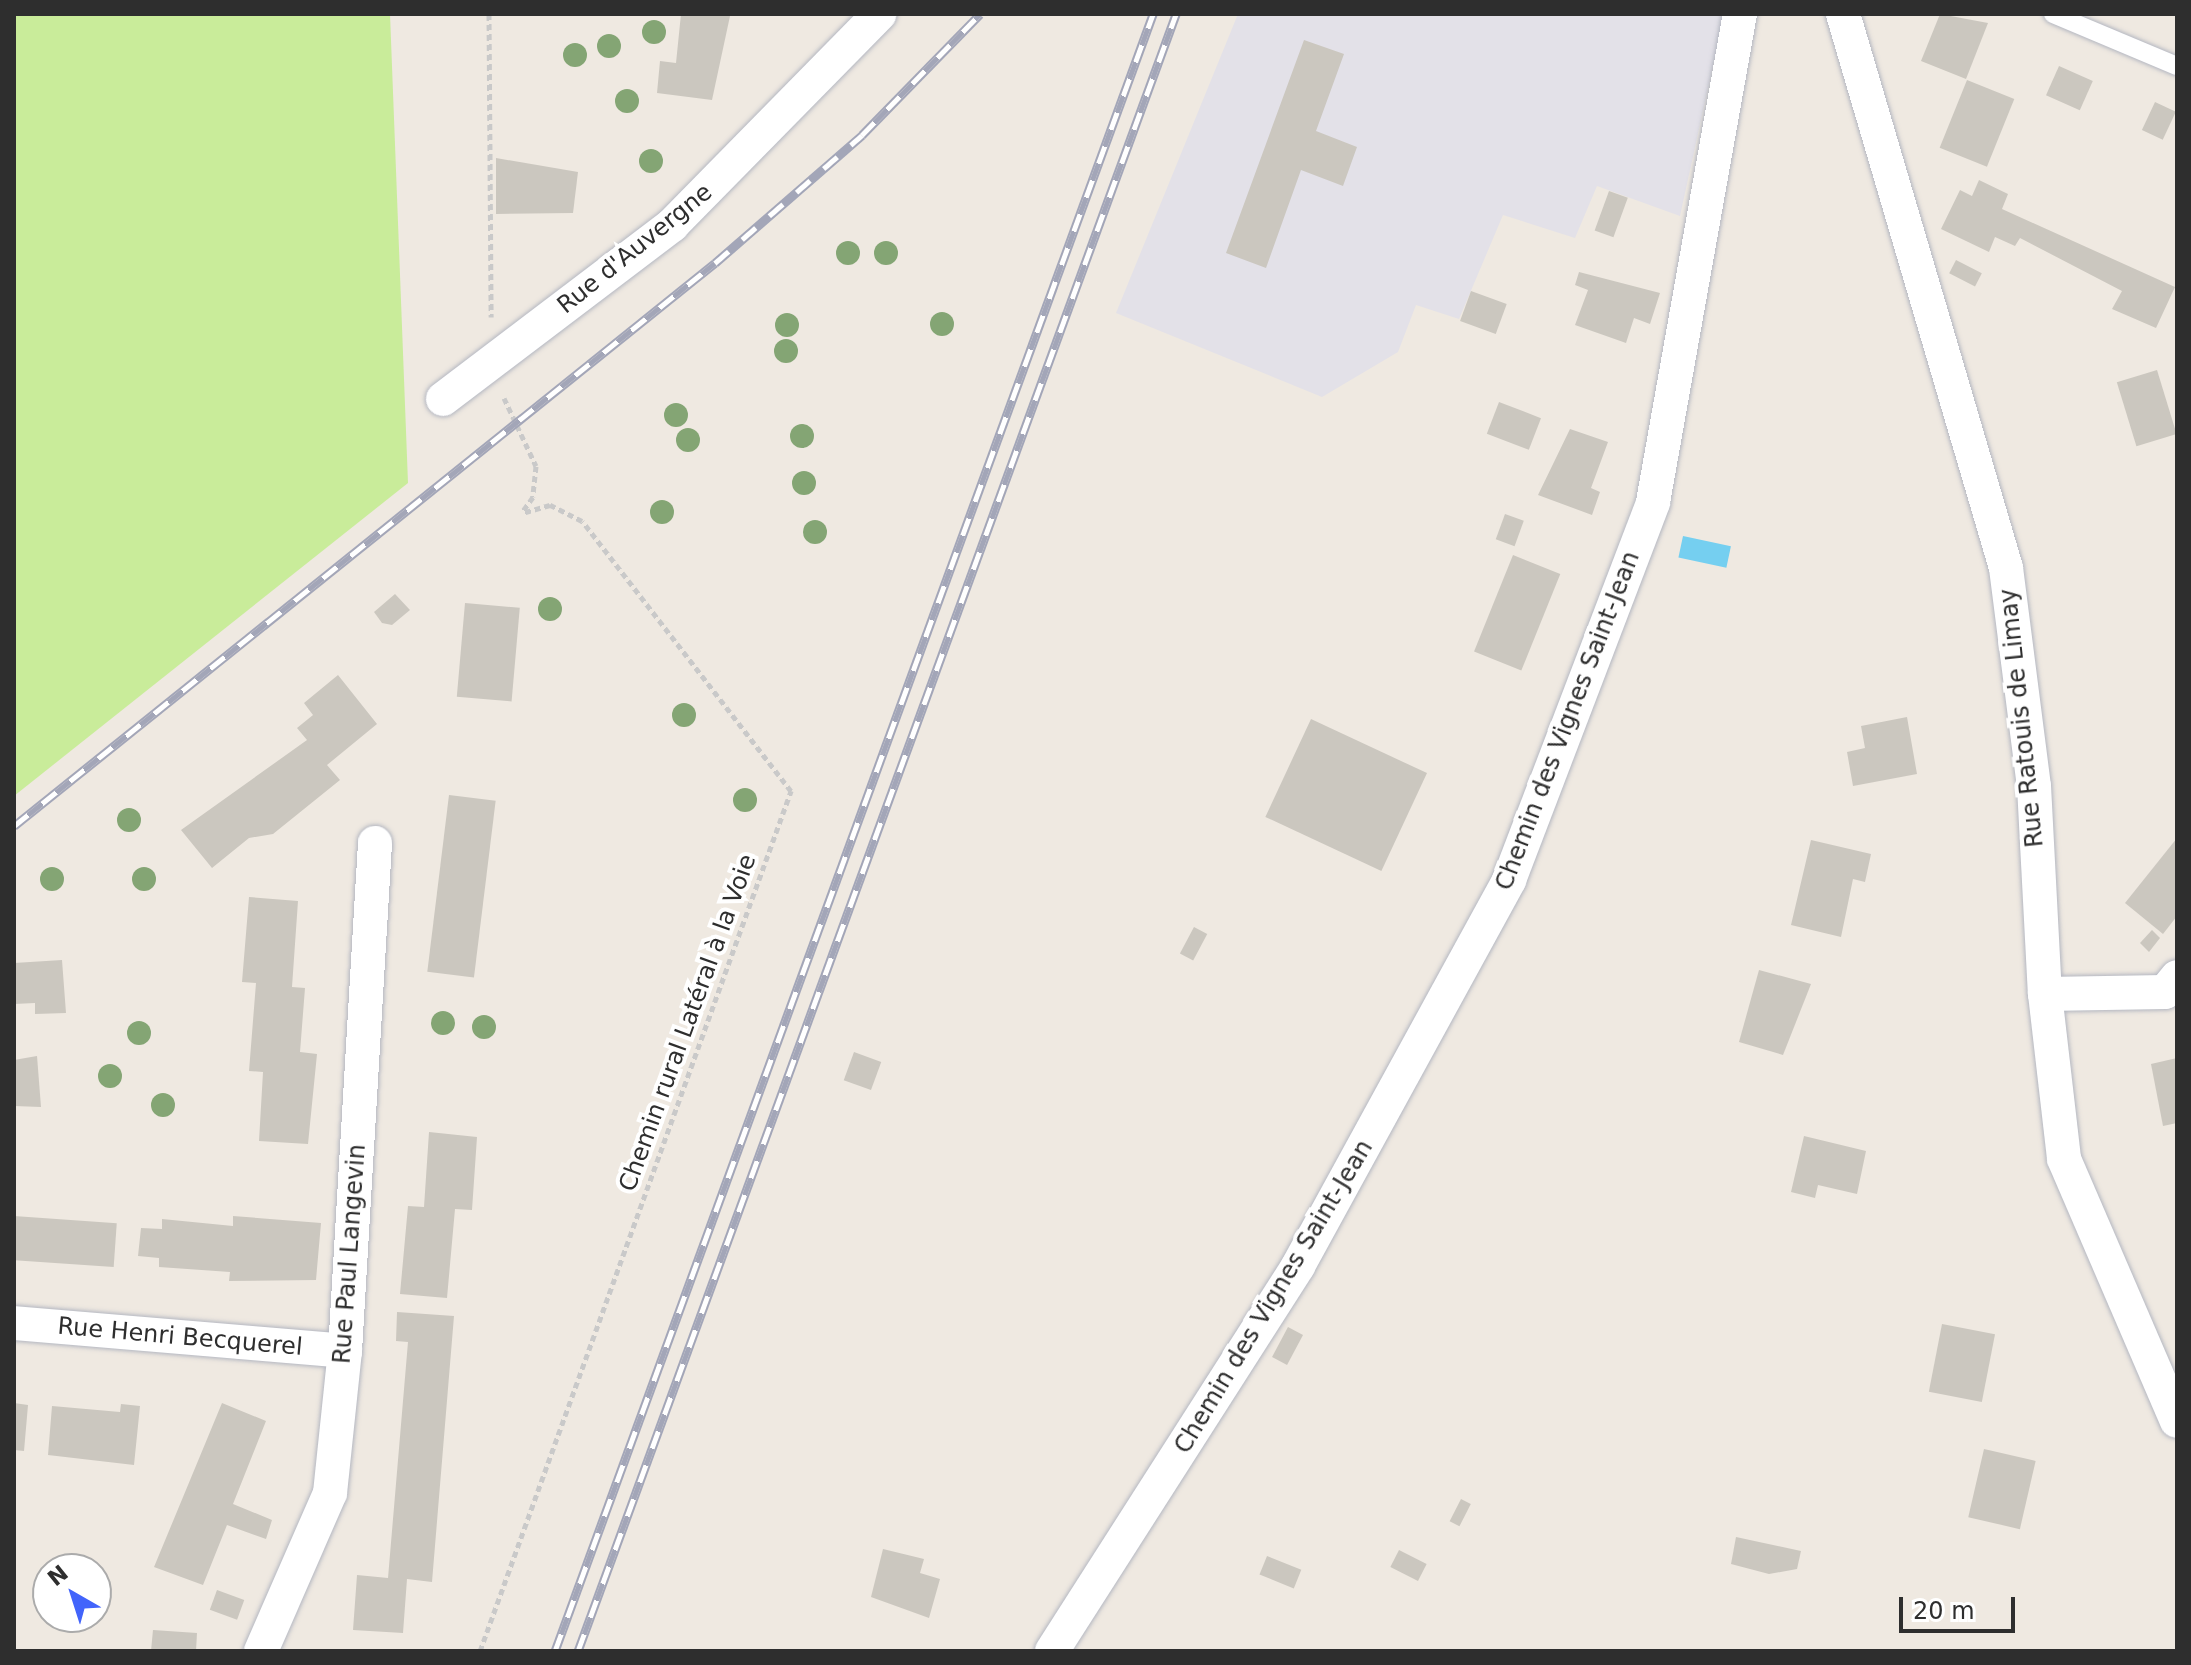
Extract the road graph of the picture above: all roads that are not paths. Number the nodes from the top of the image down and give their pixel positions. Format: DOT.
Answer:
graph roads {
  1 [pos="879,14"];
  2 [pos="1740,14"];
  3 [pos="1843,14"];
  4 [pos="2053,14"];
  5 [pos="2177,66"];
  6 [pos="443,399"];
  7 [pos="375,843"];
  8 [pos="2177,977"];
  9 [pos="2045,994"];
  10 [pos="14,1323"];
  11 [pos="345,1351"];
  12 [pos="2175,1407"];
  13 [pos="261,1651"];
  14 [pos="1052,1651"];
  1 -- 6 [label="street, Rue d'Auvergne"];
  2 -- 14 [label="street, Chemin des Vignes Saint-Jean"];
  3 -- 9 [label="street, Rue Ratouis de Limay"];
  4 -- 5 [label="lane"];
  7 -- 11 [label="street, Rue Paul Langevin"];
  8 -- 9 [label="street"];
  9 -- 12 [label="street, Rue Ratouis de Limay"];
  10 -- 11 [label="street, Rue Henri Becquerel"];
  11 -- 13 [label="street, Rue Paul Langevin"];
}
